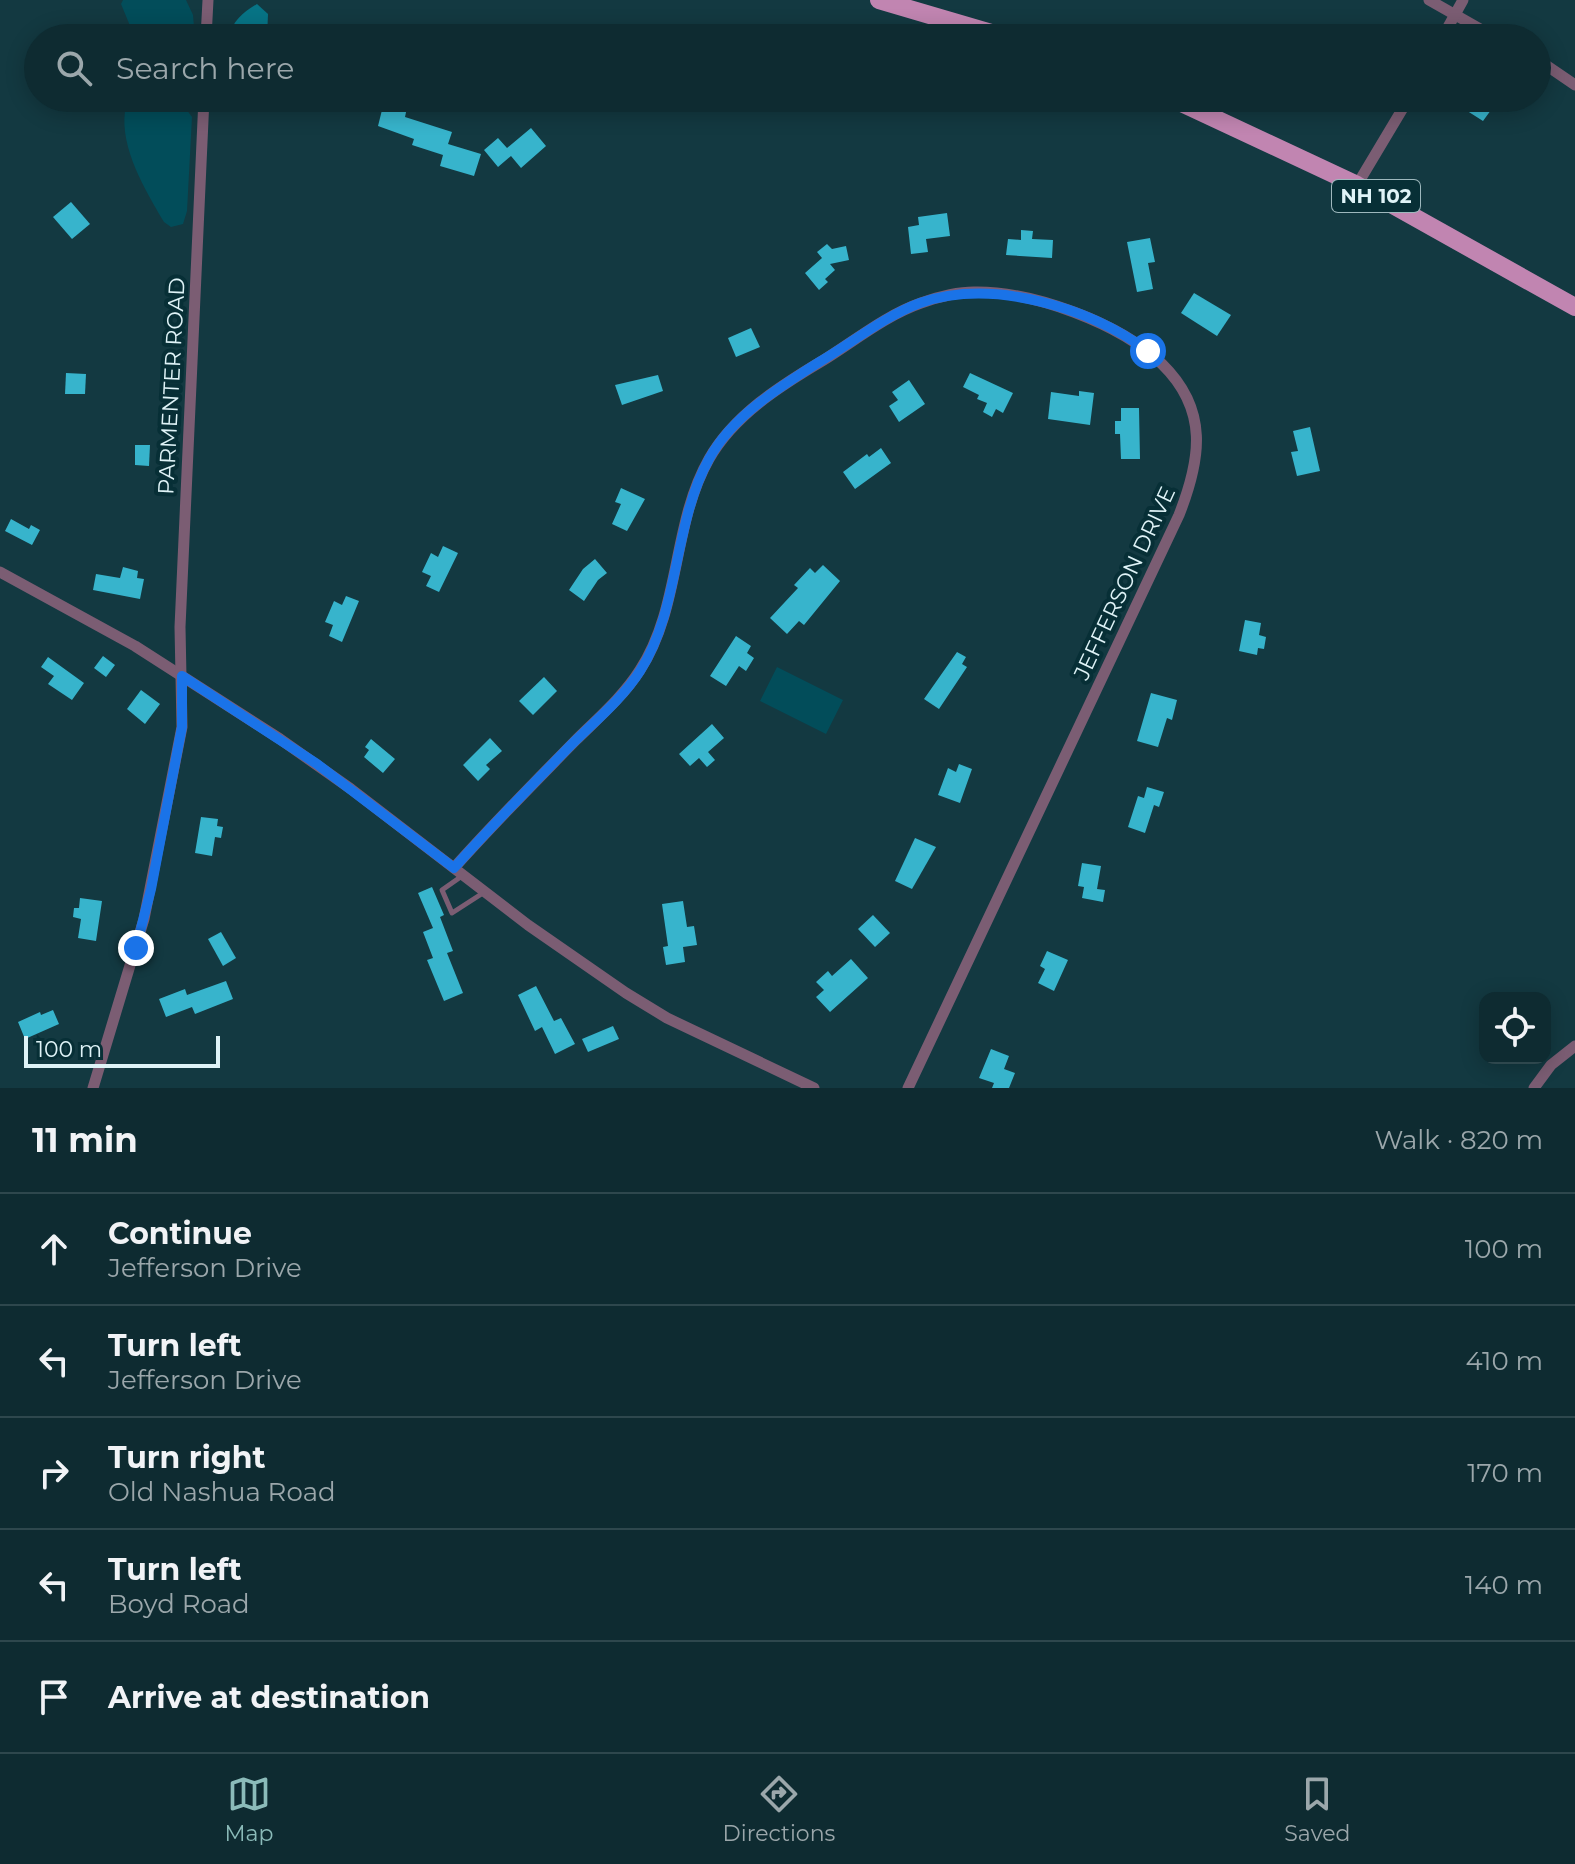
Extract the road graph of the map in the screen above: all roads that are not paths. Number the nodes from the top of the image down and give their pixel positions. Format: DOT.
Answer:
graph roads {
  1 [pos="208,0"];
  2 [pos="879,0"];
  3 [pos="1429,0"];
  4 [pos="1463,0"];
  5 [pos="917,5"];
  6 [pos="1455,14"];
  7 [pos="207,24"];
  8 [pos="969,24"];
  9 [pos="1450,24"];
  10 [pos="1472,24"];
  11 [pos="1551,69"];
  12 [pos="1575,85"];
  13 [pos="203,112"];
  14 [pos="1201,112"];
  15 [pos="1401,112"];
  16 [pos="1357,185"];
  17 [pos="1575,307"];
  18 [pos="0,572"];
  19 [pos="182,676"];
  20 [pos="458,872"];
  21 [pos="485,892"];
  22 [pos="1575,1046"];
  23 [pos="93,1088"];
  24 [pos="814,1088"];
  25 [pos="908,1088"];
  26 [pos="1534,1088"];
  1 -- 7 [label="street"];
  2 -- 5 [label="main road"];
  3 -- 6 [label="street"];
  4 -- 6 [label="street"];
  5 -- 8 [label="main road"];
  6 -- 9 [label="street"];
  6 -- 10 [label="street"];
  11 -- 12 [label="street"];
  13 -- 19 [label="street, PARMENTER ROAD"];
  14 -- 16 [label="main road, NH 102"];
  15 -- 16 [label="street"];
  16 -- 17 [label="main road, NH 102"];
  18 -- 19 [label="street"];
  19 -- 20 [label="street"];
  19 -- 23 [label="street, PARMENTER ROAD"];
  20 -- 21 [label="street"];
  20 -- 21 [label="lane"];
  20 -- 25 [label="street, JEFFERSON DRIVE"];
  21 -- 24 [label="street"];
  22 -- 26 [label="street"];
}
